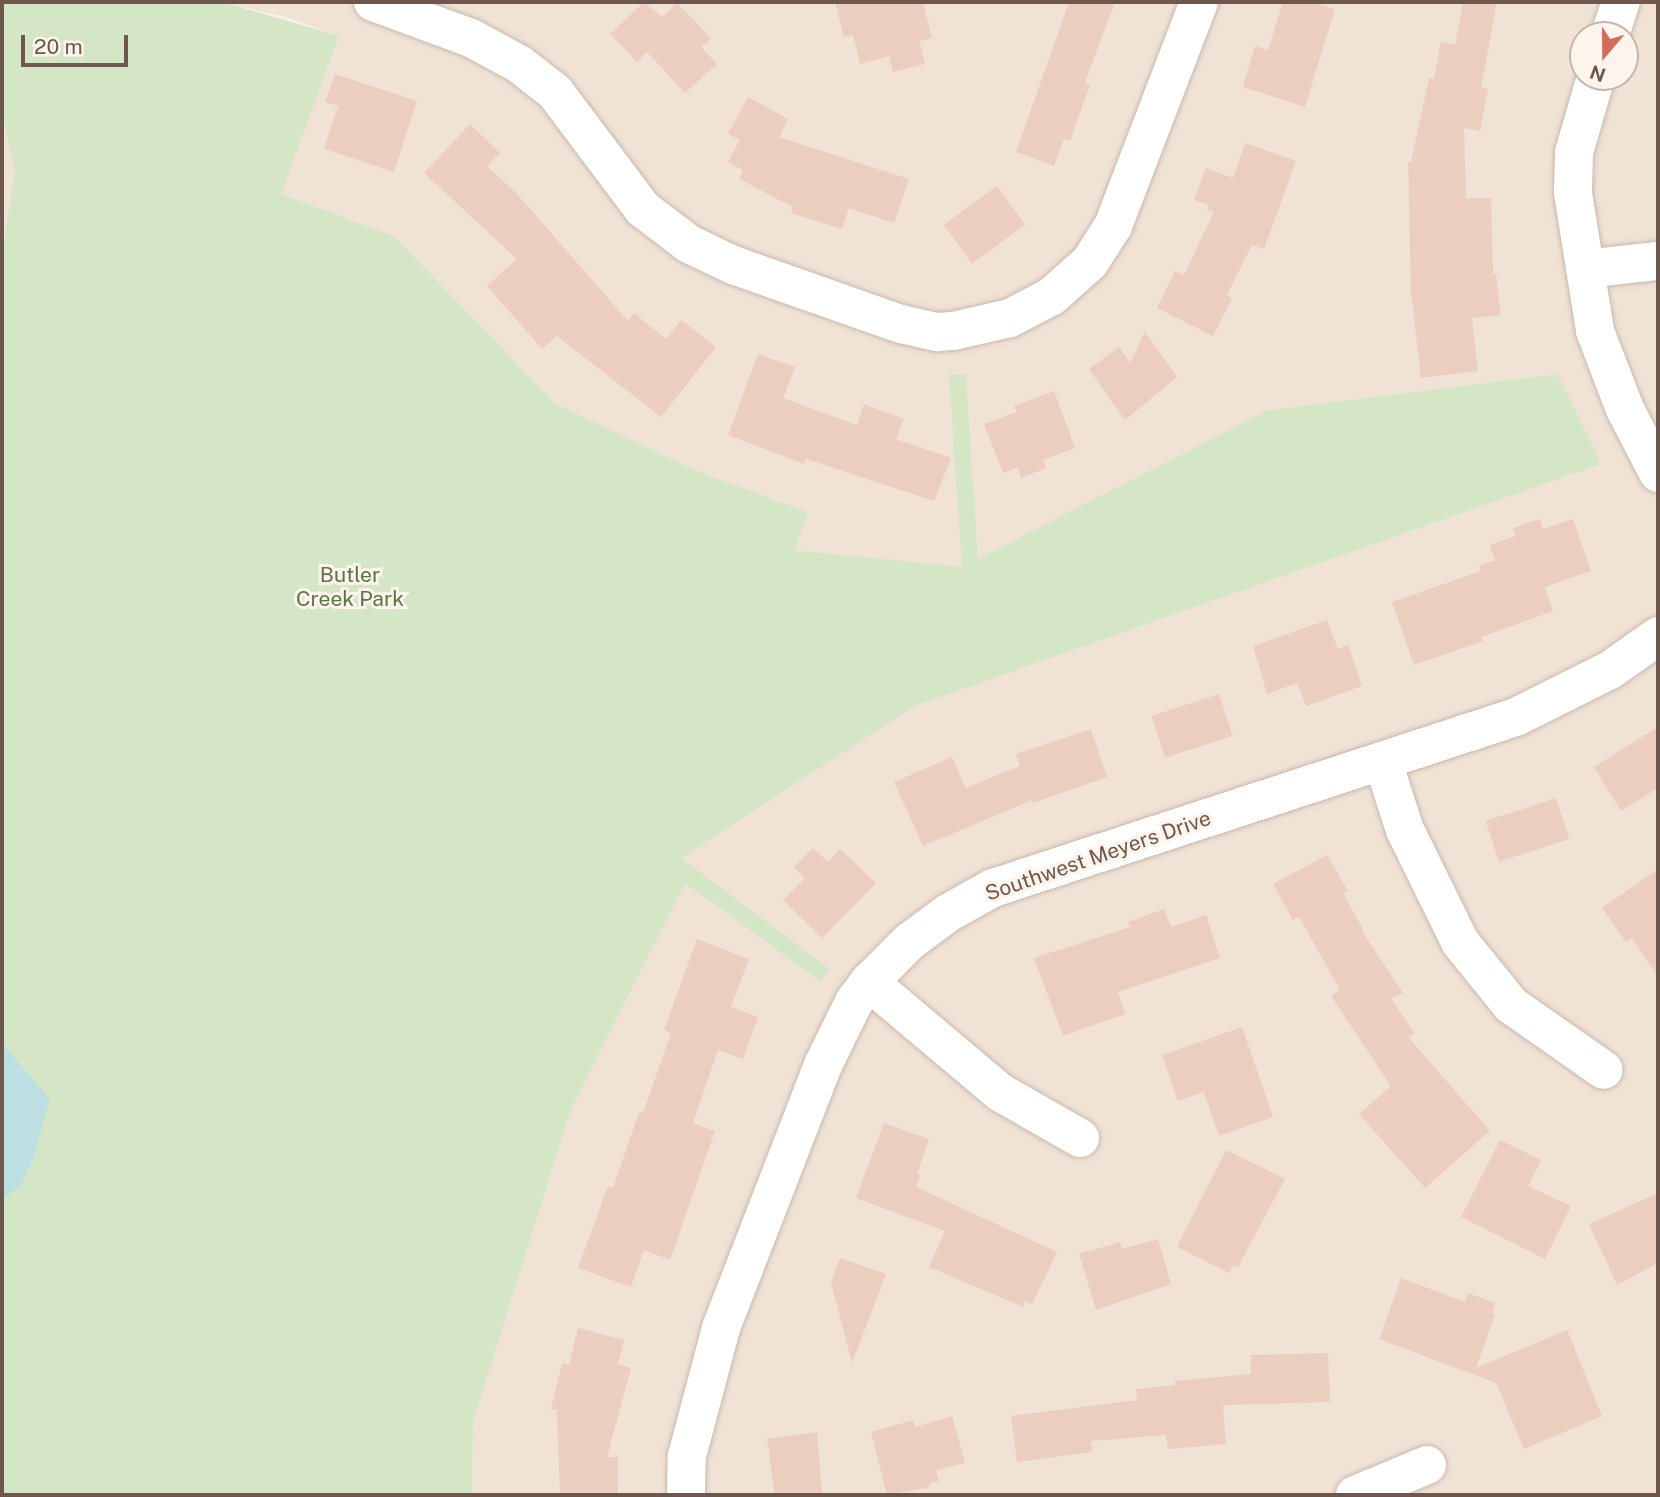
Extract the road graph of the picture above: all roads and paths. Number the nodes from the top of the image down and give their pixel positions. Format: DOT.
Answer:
graph roads {
  1 [pos="373,2"];
  2 [pos="1199,2"];
  3 [pos="1621,2"];
  4 [pos="1615,21"];
  5 [pos="1592,91"];
  6 [pos="1658,261"];
  7 [pos="1586,269"];
  8 [pos="1658,473"];
  9 [pos="1658,636"];
  10 [pos="1383,762"];
  11 [pos="869,982"];
  12 [pos="1604,1070"];
  13 [pos="1080,1138"];
  14 [pos="1427,1465"];
  15 [pos="686,1495"];
  16 [pos="1355,1495"];
  1 -- 2 [label="street"];
  3 -- 4 [label="street"];
  5 -- 7 [label="street"];
  6 -- 7 [label="street"];
  7 -- 8 [label="street"];
  9 -- 10 [label="street, Southwest Meyers Drive"];
  10 -- 11 [label="street, Southwest Meyers Drive"];
  10 -- 12 [label="street"];
  11 -- 13 [label="street"];
  11 -- 15 [label="street, Southwest Meyers Drive"];
  14 -- 16 [label="street"];
}
